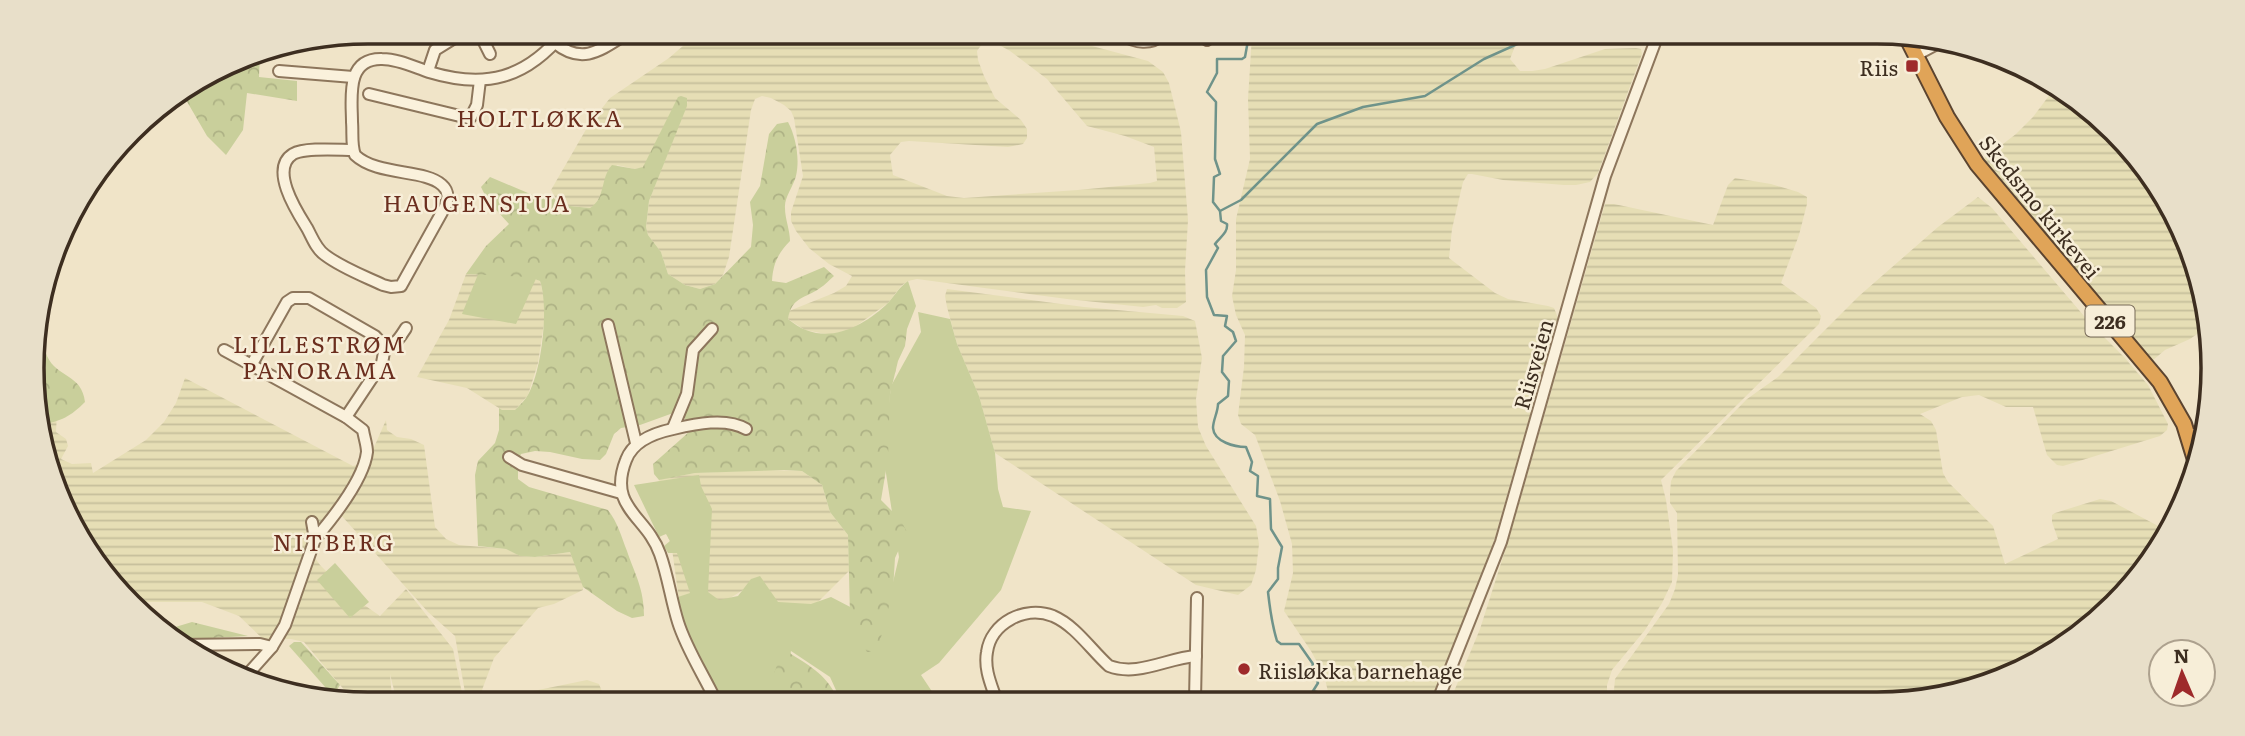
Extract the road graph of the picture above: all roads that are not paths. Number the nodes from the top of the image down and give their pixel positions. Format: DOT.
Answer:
graph roads {
  1 [pos="445,44"];
  2 [pos="485,44"];
  3 [pos="554,44"];
  4 [pos="557,44"];
  5 [pos="609,44"];
  6 [pos="1654,44"];
  7 [pos="1911,46"];
  8 [pos="1928,48"];
  9 [pos="490,54"];
  10 [pos="1916,55"];
  11 [pos="279,71"];
  12 [pos="428,71"];
  13 [pos="353,76"];
  14 [pos="480,80"];
  15 [pos="369,94"];
  16 [pos="353,149"];
  17 [pos="608,325"];
  18 [pos="406,328"];
  19 [pos="712,329"];
  20 [pos="385,347"];
  21 [pos="224,350"];
  22 [pos="252,364"];
  23 [pos="346,417"];
  24 [pos="673,428"];
  25 [pos="746,429"];
  26 [pos="2194,434"];
  27 [pos="2187,435"];
  28 [pos="636,443"];
  29 [pos="2191,448"];
  30 [pos="509,457"];
  31 [pos="621,493"];
  32 [pos="312,522"];
  33 [pos="315,539"];
  34 [pos="1197,598"];
  35 [pos="200,645"];
  36 [pos="272,647"];
  37 [pos="1196,656"];
  38 [pos="1170,662"];
  39 [pos="251,670"];
  40 [pos="1196,671"];
  41 [pos="712,692"];
  42 [pos="994,692"];
  43 [pos="1195,692"];
  44 [pos="1442,692"];
  1 -- 12 [label="street"];
  2 -- 9 [label="street"];
  3 -- 14 [label="street"];
  4 -- 5 [label="street"];
  6 -- 44 [label="street, Riisveien"];
  7 -- 10 [label="highway, Skedsmo kirkevei / 226"];
  8 -- 10 [label="street"];
  10 -- 27 [label="highway, Skedsmo kirkevei / 226"];
  11 -- 13 [label="street"];
  12 -- 13 [label="street"];
  12 -- 14 [label="street"];
  13 -- 16 [label="street"];
  14 -- 15 [label="street"];
  16 -- 16 [label="street"];
  17 -- 28 [label="street"];
  18 -- 20 [label="street"];
  19 -- 24 [label="street"];
  20 -- 22 [label="street"];
  20 -- 23 [label="street"];
  21 -- 22 [label="street"];
  22 -- 23 [label="street"];
  23 -- 33 [label="street"];
  24 -- 25 [label="street"];
  24 -- 28 [label="street"];
  26 -- 27 [label="street"];
  27 -- 29 [label="highway, Skedsmo kirkevei / 226"];
  28 -- 31 [label="street"];
  30 -- 31 [label="street"];
  31 -- 41 [label="street"];
  32 -- 33 [label="street"];
  33 -- 36 [label="street"];
  34 -- 37 [label="street"];
  35 -- 36 [label="street"];
  36 -- 39 [label="street"];
  37 -- 38 [label="street"];
  37 -- 40 [label="street"];
  38 -- 40 [label="street"];
  38 -- 42 [label="street"];
  40 -- 43 [label="street"];
}
